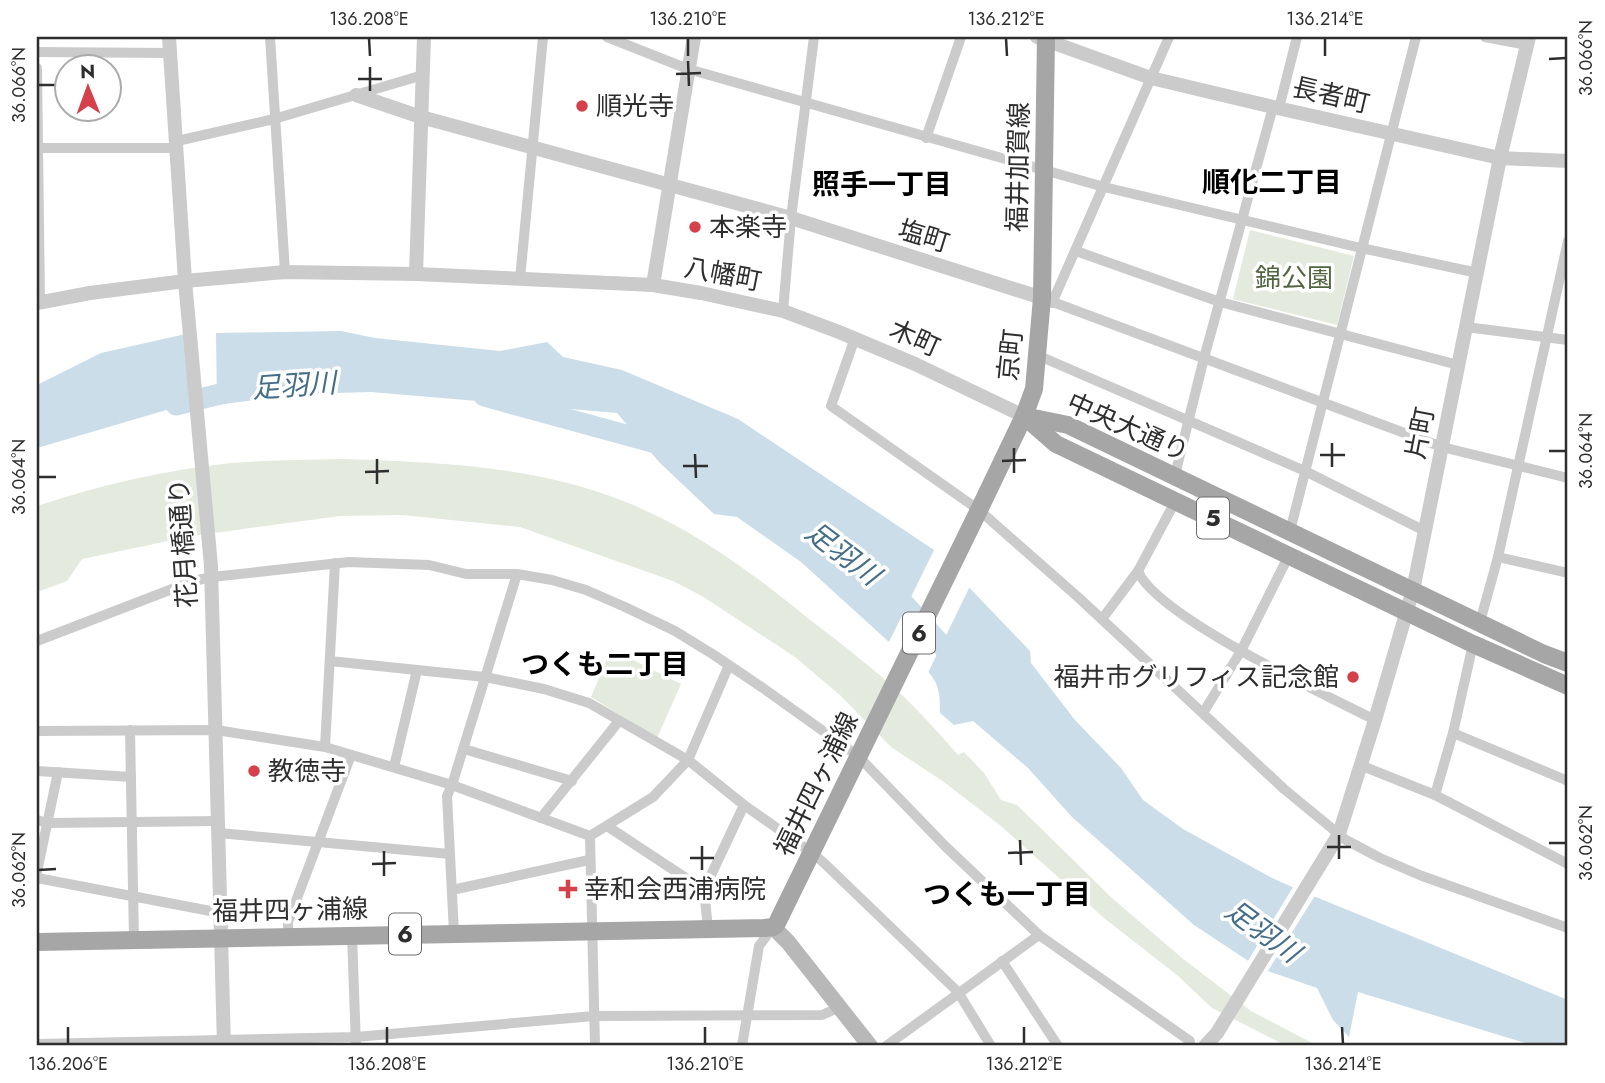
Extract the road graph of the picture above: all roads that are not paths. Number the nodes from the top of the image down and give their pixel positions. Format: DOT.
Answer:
graph roads {
  1 [pos="169,37"];
  2 [pos="270,37"];
  3 [pos="424,37"];
  4 [pos="543,37"];
  5 [pos="607,37"];
  6 [pos="694,37"];
  7 [pos="814,37"];
  8 [pos="961,37"];
  9 [pos="1043,37"];
  10 [pos="1170,37"];
  11 [pos="1297,37"];
  12 [pos="1416,37"];
  13 [pos="1485,37"];
  14 [pos="1528,41"];
  15 [pos="37,52"];
  16 [pos="170,53"];
  17 [pos="37,68"];
  18 [pos="688,69"];
  19 [pos="423,75"];
  20 [pos="1152,78"];
  21 [pos="356,95"];
  22 [pos="806,103"];
  23 [pos="1276,108"];
  24 [pos="421,117"];
  25 [pos="274,119"];
  26 [pos="1390,134"];
  27 [pos="926,138"];
  28 [pos="177,144"];
  29 [pos="533,146"];
  30 [pos="37,148"];
  31 [pos="1500,158"];
  32 [pos="1568,161"];
  33 [pos="1044,171"];
  34 [pos="670,183"];
  35 [pos="1104,187"];
  36 [pos="791,218"];
  37 [pos="1242,220"];
  38 [pos="1568,241"];
  39 [pos="1362,248"];
  40 [pos="1076,251"];
  41 [pos="285,272"];
  42 [pos="1478,273"];
  43 [pos="415,274"];
  44 [pos="520,279"];
  45 [pos="653,285"];
  46 [pos="186,287"];
  47 [pos="1047,301"];
  48 [pos="38,302"];
  49 [pos="1220,302"];
  50 [pos="783,311"];
  51 [pos="1466,327"];
  52 [pos="1340,334"];
  53 [pos="855,338"];
  54 [pos="1546,338"];
  55 [pos="1568,341"];
  56 [pos="1037,355"];
  57 [pos="1204,358"];
  58 [pos="1458,365"];
  59 [pos="1323,403"];
  60 [pos="1024,416"];
  61 [pos="1189,420"];
  62 [pos="1442,447"];
  63 [pos="1518,465"];
  64 [pos="1305,471"];
  65 [pos="1175,475"];
  66 [pos="1568,478"];
  67 [pos="1176,500"];
  68 [pos="977,513"];
  69 [pos="1290,531"];
  70 [pos="1425,531"];
  71 [pos="1289,555"];
  72 [pos="1498,557"];
  73 [pos="335,563"];
  74 [pos="211,571"];
  75 [pos="1138,571"];
  76 [pos="1568,573"];
  77 [pos="517,574"];
  78 [pos="1413,590"];
  79 [pos="1408,611"];
  80 [pos="1102,619"];
  81 [pos="1480,622"];
  82 [pos="37,641"];
  83 [pos="1473,644"];
  84 [pos="1241,651"];
  85 [pos="330,661"];
  86 [pos="1568,663"];
  87 [pos="729,665"];
  88 [pos="416,670"];
  89 [pos="485,677"];
  90 [pos="1568,686"];
  91 [pos="1203,713"];
  92 [pos="619,720"];
  93 [pos="1375,720"];
  94 [pos="130,730"];
  95 [pos="216,730"];
  96 [pos="37,731"];
  97 [pos="1453,733"];
  98 [pos="325,747"];
  99 [pos="464,748"];
  100 [pos="860,752"];
  101 [pos="351,755"];
  102 [pos="688,761"];
  103 [pos="1360,765"];
  104 [pos="394,767"];
  105 [pos="37,771"];
  106 [pos="58,772"];
  107 [pos="131,777"];
  108 [pos="572,780"];
  109 [pos="1568,781"];
  110 [pos="453,785"];
  111 [pos="1435,795"];
  112 [pos="744,805"];
  113 [pos="541,818"];
  114 [pos="42,822"];
  115 [pos="131,823"];
  116 [pos="607,826"];
  117 [pos="218,827"];
  118 [pos="1339,834"];
  119 [pos="590,836"];
  120 [pos="319,842"];
  121 [pos="811,852"];
  122 [pos="450,853"];
  123 [pos="589,860"];
  124 [pos="1568,864"];
  125 [pos="37,872"];
  126 [pos="37,878"];
  127 [pos="452,890"];
  128 [pos="704,890"];
  129 [pos="132,897"];
  130 [pos="220,913"];
  131 [pos="773,927"];
  132 [pos="708,928"];
  133 [pos="1568,928"];
  134 [pos="592,930"];
  135 [pos="454,933"];
  136 [pos="352,935"];
  137 [pos="1039,935"];
  138 [pos="288,936"];
  139 [pos="221,937"];
  140 [pos="134,940"];
  141 [pos="37,942"];
  142 [pos="1003,961"];
  143 [pos="958,992"];
  144 [pos="840,1007"];
  145 [pos="747,1015"];
  146 [pos="594,1016"];
  147 [pos="1190,1041"];
  148 [pos="1214,1041"];
  149 [pos="356,1042"];
  150 [pos="277,1043"];
  151 [pos="37,1044"];
  152 [pos="224,1044"];
  153 [pos="68,1045"];
  154 [pos="595,1046"];
  155 [pos="742,1046"];
  156 [pos="870,1046"];
  157 [pos="886,1046"];
  158 [pos="991,1046"];
  159 [pos="1058,1046"];
  1 -- 16 [label="street, 花月橋通り"];
  2 -- 25 [label="street"];
  3 -- 19 [label="street"];
  4 -- 29 [label="street"];
  5 -- 18 [label="street"];
  6 -- 18 [label="street"];
  7 -- 22 [label="street"];
  8 -- 27 [label="street"];
  9 -- 20 [label="street, 長者町"];
  9 -- 33 [label="main road, 福井加賀線"];
  10 -- 20 [label="street, 京町"];
  11 -- 23 [label="street"];
  12 -- 26 [label="street"];
  13 -- 14 [label="street"];
  14 -- 31 [label="street, 片町"];
  15 -- 16 [label="street"];
  16 -- 28 [label="street, 花月橋通り"];
  17 -- 30 [label="street"];
  18 -- 22 [label="street"];
  18 -- 34 [label="street"];
  19 -- 21 [label="street"];
  19 -- 24 [label="street"];
  20 -- 23 [label="street, 長者町"];
  20 -- 35 [label="street, 京町"];
  21 -- 24 [label="street, 塩町"];
  21 -- 25 [label="street"];
  22 -- 27 [label="street"];
  22 -- 36 [label="street"];
  23 -- 26 [label="street, 長者町"];
  23 -- 37 [label="street"];
  24 -- 29 [label="street, 塩町"];
  24 -- 43 [label="street"];
  25 -- 28 [label="street"];
  25 -- 41 [label="street"];
  26 -- 31 [label="street, 長者町"];
  26 -- 39 [label="street"];
  27 -- 33 [label="street"];
  28 -- 30 [label="street"];
  28 -- 46 [label="street, 花月橋通り"];
  29 -- 34 [label="street, 塩町"];
  29 -- 44 [label="street"];
  30 -- 48 [label="street"];
  31 -- 32 [label="street, 長者町"];
  31 -- 42 [label="street, 片町"];
  33 -- 35 [label="street"];
  33 -- 47 [label="main road, 福井加賀線"];
  34 -- 36 [label="street, 塩町"];
  34 -- 45 [label="street"];
  35 -- 37 [label="street"];
  35 -- 40 [label="street, 京町"];
  36 -- 47 [label="street, 塩町"];
  36 -- 50 [label="street"];
  37 -- 39 [label="street"];
  37 -- 49 [label="street"];
  38 -- 54 [label="street"];
  39 -- 42 [label="street"];
  39 -- 52 [label="street"];
  40 -- 47 [label="street, 京町"];
  40 -- 49 [label="street"];
  41 -- 43 [label="street, 八幡町"];
  41 -- 46 [label="street, 八幡町"];
  42 -- 51 [label="street, 片町"];
  43 -- 44 [label="street, 八幡町"];
  44 -- 45 [label="street, 八幡町"];
  45 -- 50 [label="street, 八幡町"];
  46 -- 48 [label="street, 八幡町"];
  46 -- 74 [label="street, 花月橋通り"];
  47 -- 56 [label="main road, 京町"];
  47 -- 57 [label="street"];
  49 -- 52 [label="street"];
  49 -- 57 [label="street"];
  50 -- 53 [label="street, 木町"];
  51 -- 54 [label="street"];
  51 -- 58 [label="street, 片町"];
  52 -- 58 [label="street"];
  52 -- 59 [label="street"];
  53 -- 60 [label="street, 木町"];
  53 -- 68 [label="street"];
  54 -- 55 [label="street"];
  54 -- 63 [label="street"];
  56 -- 60 [label="main road, 京町"];
  56 -- 61 [label="street"];
  57 -- 59 [label="street"];
  57 -- 61 [label="street"];
  58 -- 62 [label="street, 片町"];
  59 -- 62 [label="street"];
  59 -- 64 [label="street"];
  60 -- 65 [label="main road, 中央大通り / 5"];
  60 -- 67 [label="main road, 中央大通り / 5"];
  60 -- 68 [label="main road, 福井四ヶ浦線 / 6"];
  61 -- 64 [label="street"];
  61 -- 65 [label="street"];
  62 -- 63 [label="street"];
  62 -- 70 [label="street, 片町"];
  63 -- 66 [label="street"];
  63 -- 72 [label="street"];
  64 -- 69 [label="street"];
  64 -- 70 [label="street"];
  65 -- 69 [label="main road, 中央大通り / 5"];
  67 -- 71 [label="main road, 中央大通り / 5"];
  67 -- 75 [label="street"];
  68 -- 80 [label="street"];
  68 -- 100 [label="main road, 福井四ヶ浦線 / 6"];
  69 -- 78 [label="main road, 中央大通り / 5"];
  70 -- 78 [label="street, 片町"];
  71 -- 79 [label="main road, 中央大通り / 5"];
  71 -- 84 [label="street"];
  72 -- 76 [label="street"];
  72 -- 81 [label="street"];
  73 -- 74 [label="street"];
  73 -- 77 [label="street"];
  73 -- 85 [label="street"];
  74 -- 82 [label="street"];
  74 -- 95 [label="street, 花月橋通り"];
  75 -- 80 [label="street"];
  75 -- 84 [label="street"];
  77 -- 87 [label="street"];
  77 -- 89 [label="street"];
  78 -- 79 [label="street, 片町"];
  78 -- 81 [label="main road, 中央大通り / 5"];
  79 -- 83 [label="main road, 中央大通り / 5"];
  79 -- 93 [label="street, 片町"];
  80 -- 91 [label="street"];
  81 -- 86 [label="main road, 中央大通り / 5"];
  83 -- 90 [label="main road, 中央大通り / 5"];
  83 -- 97 [label="street"];
  84 -- 91 [label="street"];
  84 -- 93 [label="street"];
  85 -- 88 [label="street"];
  85 -- 98 [label="street"];
  87 -- 100 [label="street"];
  87 -- 102 [label="street"];
  88 -- 89 [label="street"];
  88 -- 104 [label="street"];
  89 -- 92 [label="street"];
  89 -- 99 [label="street"];
  91 -- 118 [label="street"];
  92 -- 102 [label="street"];
  92 -- 108 [label="street"];
  93 -- 103 [label="street, 片町"];
  94 -- 95 [label="street"];
  94 -- 96 [label="street"];
  94 -- 107 [label="street"];
  95 -- 98 [label="street"];
  95 -- 117 [label="street, 花月橋通り"];
  97 -- 109 [label="street"];
  97 -- 111 [label="street"];
  98 -- 101 [label="street"];
  99 -- 108 [label="street"];
  99 -- 110 [label="street"];
  100 -- 121 [label="main road, 福井四ヶ浦線 / 6"];
  100 -- 137 [label="street"];
  101 -- 104 [label="street"];
  101 -- 120 [label="street"];
  102 -- 112 [label="street"];
  102 -- 116 [label="street"];
  103 -- 111 [label="street"];
  103 -- 118 [label="street, 片町"];
  104 -- 110 [label="street"];
  105 -- 106 [label="street"];
  106 -- 107 [label="street"];
  106 -- 114 [label="street"];
  107 -- 115 [label="street"];
  108 -- 113 [label="street"];
  110 -- 113 [label="street"];
  110 -- 122 [label="street"];
  111 -- 124 [label="street"];
  112 -- 121 [label="street"];
  112 -- 128 [label="street"];
  113 -- 119 [label="street"];
  114 -- 115 [label="street"];
  114 -- 125 [label="street"];
  115 -- 117 [label="street"];
  115 -- 129 [label="street"];
  116 -- 119 [label="street"];
  116 -- 128 [label="street"];
  117 -- 120 [label="street"];
  117 -- 130 [label="street, 花月橋通り"];
  118 -- 133 [label="street"];
  118 -- 148 [label="street, 片町"];
  119 -- 123 [label="street"];
  120 -- 122 [label="street"];
  120 -- 138 [label="street"];
  121 -- 131 [label="main road, 福井四ヶ浦線 / 6"];
  121 -- 143 [label="street"];
  122 -- 127 [label="street"];
  123 -- 127 [label="street"];
  123 -- 134 [label="street"];
  126 -- 129 [label="street"];
  127 -- 135 [label="street"];
  128 -- 132 [label="street"];
  129 -- 130 [label="street"];
  129 -- 140 [label="street"];
  130 -- 139 [label="street, 花月橋通り"];
  131 -- 132 [label="main road, 福井四ヶ浦線 / 6"];
  131 -- 144 [label="main road"];
  131 -- 145 [label="street"];
  132 -- 134 [label="main road, 福井四ヶ浦線 / 6"];
  134 -- 135 [label="main road, 福井四ヶ浦線 / 6"];
  134 -- 146 [label="street"];
  135 -- 136 [label="main road, 福井四ヶ浦線 / 6"];
  136 -- 138 [label="main road, 福井四ヶ浦線 / 6"];
  136 -- 149 [label="street"];
  137 -- 142 [label="street"];
  137 -- 147 [label="street"];
  138 -- 139 [label="main road, 福井四ヶ浦線 / 6"];
  139 -- 140 [label="main road, 福井四ヶ浦線 / 6"];
  139 -- 152 [label="street, 花月橋通り"];
  140 -- 141 [label="main road, 福井四ヶ浦線 / 6"];
  142 -- 143 [label="street"];
  142 -- 159 [label="street"];
  143 -- 157 [label="street"];
  143 -- 158 [label="street"];
  144 -- 145 [label="street"];
  144 -- 156 [label="main road"];
  145 -- 146 [label="street"];
  145 -- 155 [label="street"];
  146 -- 149 [label="street"];
  146 -- 154 [label="street"];
  149 -- 150 [label="street"];
  150 -- 152 [label="street"];
  151 -- 153 [label="street"];
  152 -- 153 [label="street"];
}
